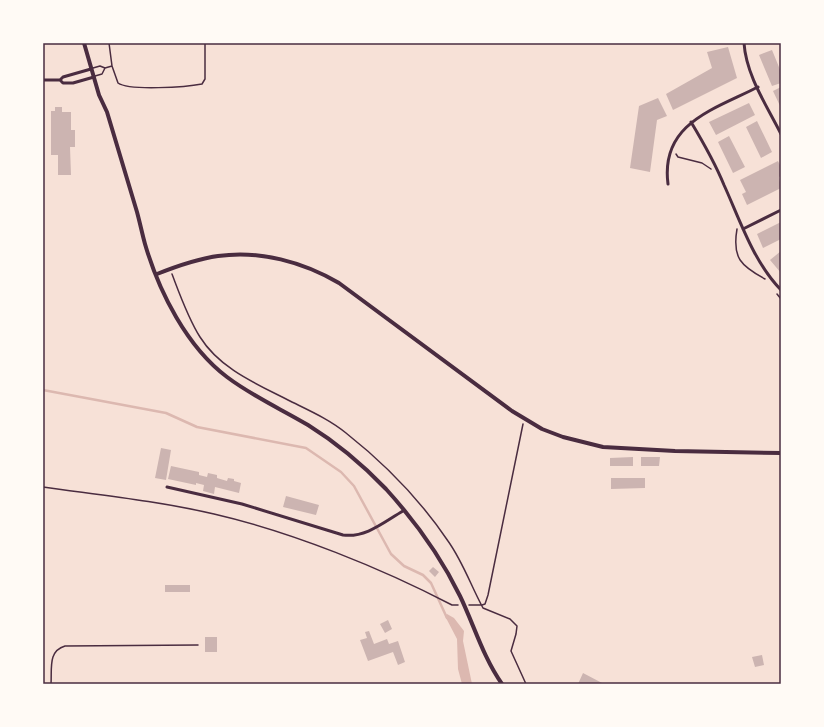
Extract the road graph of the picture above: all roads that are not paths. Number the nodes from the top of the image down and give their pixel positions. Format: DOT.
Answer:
graph roads {
  1 [pos="84,43"];
  2 [pos="109,43"];
  3 [pos="205,43"];
  4 [pos="744,43"];
  5 [pos="112,66"];
  6 [pos="105,68"];
  7 [pos="91,69"];
  8 [pos="94,77"];
  9 [pos="43,80"];
  10 [pos="60,80"];
  11 [pos="758,87"];
  12 [pos="690,122"];
  13 [pos="781,134"];
  14 [pos="668,184"];
  15 [pos="781,210"];
  16 [pos="743,229"];
  17 [pos="157,274"];
  18 [pos="781,290"];
  19 [pos="781,452"];
  20 [pos="167,487"];
  21 [pos="403,511"];
  22 [pos="198,645"];
  23 [pos="51,684"];
  24 [pos="502,684"];
  1 -- 7 [label="street"];
  2 -- 5 [label="lane"];
  3 -- 5 [label="lane"];
  4 -- 11 [label="street"];
  5 -- 6 [label="lane"];
  6 -- 7 [label="lane"];
  6 -- 8 [label="lane"];
  7 -- 8 [label="street"];
  7 -- 10 [label="street"];
  8 -- 10 [label="street"];
  8 -- 17 [label="street"];
  9 -- 10 [label="street"];
  11 -- 12 [label="street"];
  11 -- 13 [label="street"];
  12 -- 14 [label="street"];
  12 -- 16 [label="street"];
  15 -- 16 [label="street"];
  16 -- 18 [label="street"];
  17 -- 19 [label="street"];
  17 -- 21 [label="street"];
  20 -- 21 [label="street"];
  21 -- 24 [label="street"];
  22 -- 23 [label="lane"];
}
